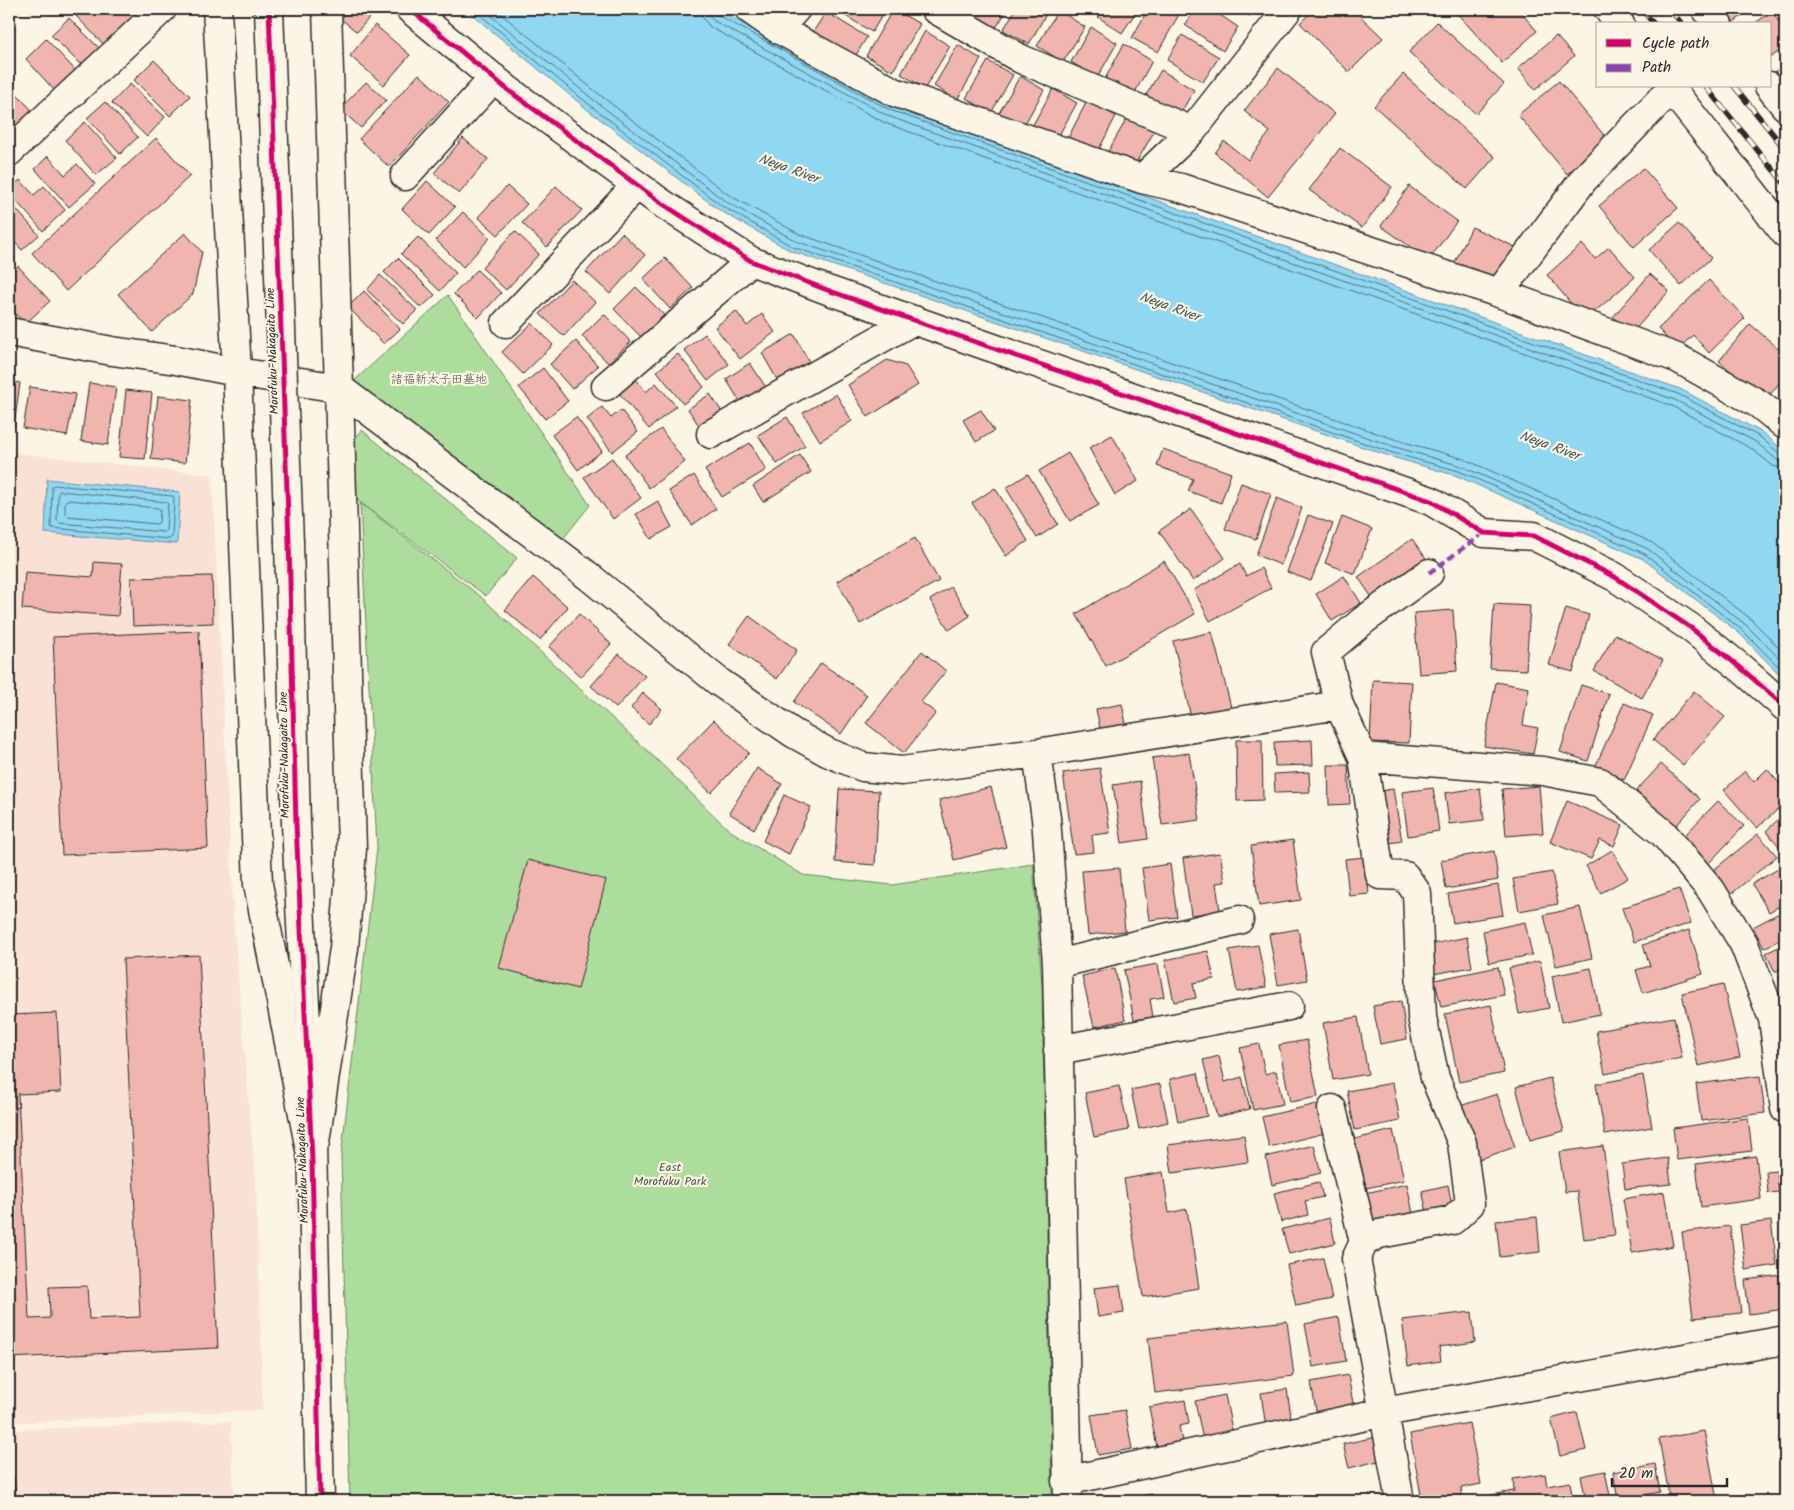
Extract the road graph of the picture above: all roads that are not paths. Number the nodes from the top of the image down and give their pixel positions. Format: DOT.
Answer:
graph roads {
  1 [pos="162,9"];
  2 [pos="217,9"];
  3 [pos="268,9"];
  4 [pos="326,9"];
  5 [pos="410,9"];
  6 [pos="749,9"];
  7 [pos="796,9"];
  8 [pos="935,9"];
  9 [pos="1288,9"];
  10 [pos="1608,9"];
  11 [pos="1706,9"];
  12 [pos="1618,22"];
  13 [pos="1716,22"];
  14 [pos="778,29"];
  15 [pos="494,78"];
  16 [pos="1670,88"];
  17 [pos="1771,88"];
  18 [pos="1785,106"];
  19 [pos="1192,131"];
  20 [pos="9,152"];
  21 [pos="404,176"];
  22 [pos="1142,179"];
  23 [pos="637,185"];
  24 [pos="1785,233"];
  25 [pos="752,261"];
  26 [pos="1499,293"];
  27 [pos="914,320"];
  28 [pos="506,323"];
  29 [pos="9,332"];
  30 [pos="237,372"];
  31 [pos="606,386"];
  32 [pos="339,388"];
  33 [pos="1785,425"];
  34 [pos="711,434"];
  35 [pos="1429,573"];
  36 [pos="1339,705"];
  37 [pos="1785,707"];
  38 [pos="1037,754"];
  39 [pos="1363,757"];
  40 [pos="1239,920"];
  41 [pos="1057,964"];
  42 [pos="1289,1006"];
  43 [pos="1058,1050"];
  44 [pos="1332,1109"];
  45 [pos="1785,1109"];
  46 [pos="312,1160"];
  47 [pos="1364,1242"];
  48 [pos="1785,1340"];
  49 [pos="1384,1412"];
  50 [pos="1067,1491"];
  51 [pos="320,1501"];
  52 [pos="1400,1501"];
  1 -- 20 [label="street"];
  2 -- 30 [label="street"];
  3 -- 46 [label="street, Morofuku-Nakagaito Line, bridge"];
  4 -- 32 [label="street"];
  5 -- 15 [label="street"];
  6 -- 14 [label="street"];
  7 -- 14 [label="street"];
  8 -- 19 [label="street"];
  9 -- 19 [label="street"];
  10 -- 12 [label="street"];
  11 -- 13 [label="street"];
  14 -- 22 [label="street"];
  15 -- 21 [label="street"];
  15 -- 23 [label="street"];
  16 -- 24 [label="street"];
  16 -- 26 [label="street"];
  17 -- 18 [label="street"];
  19 -- 22 [label="street"];
  22 -- 26 [label="street"];
  23 -- 25 [label="street"];
  23 -- 28 [label="street"];
  25 -- 27 [label="street"];
  25 -- 31 [label="street"];
  26 -- 33 [label="street"];
  27 -- 34 [label="street"];
  27 -- 37 [label="street"];
  29 -- 30 [label="street"];
  30 -- 32 [label="street"];
  30 -- 46 [label="street"];
  32 -- 38 [label="street"];
  32 -- 46 [label="street"];
  35 -- 36 [label="street"];
  36 -- 38 [label="street"];
  36 -- 39 [label="street"];
  38 -- 41 [label="street"];
  39 -- 45 [label="street"];
  39 -- 47 [label="street"];
  40 -- 41 [label="street"];
  41 -- 43 [label="street"];
  42 -- 43 [label="street"];
  43 -- 50 [label="street"];
  44 -- 47 [label="street"];
  46 -- 51 [label="street, Morofuku-Nakagaito Line"];
  47 -- 49 [label="street"];
  48 -- 49 [label="street"];
  49 -- 50 [label="street"];
  49 -- 52 [label="street"];
}
